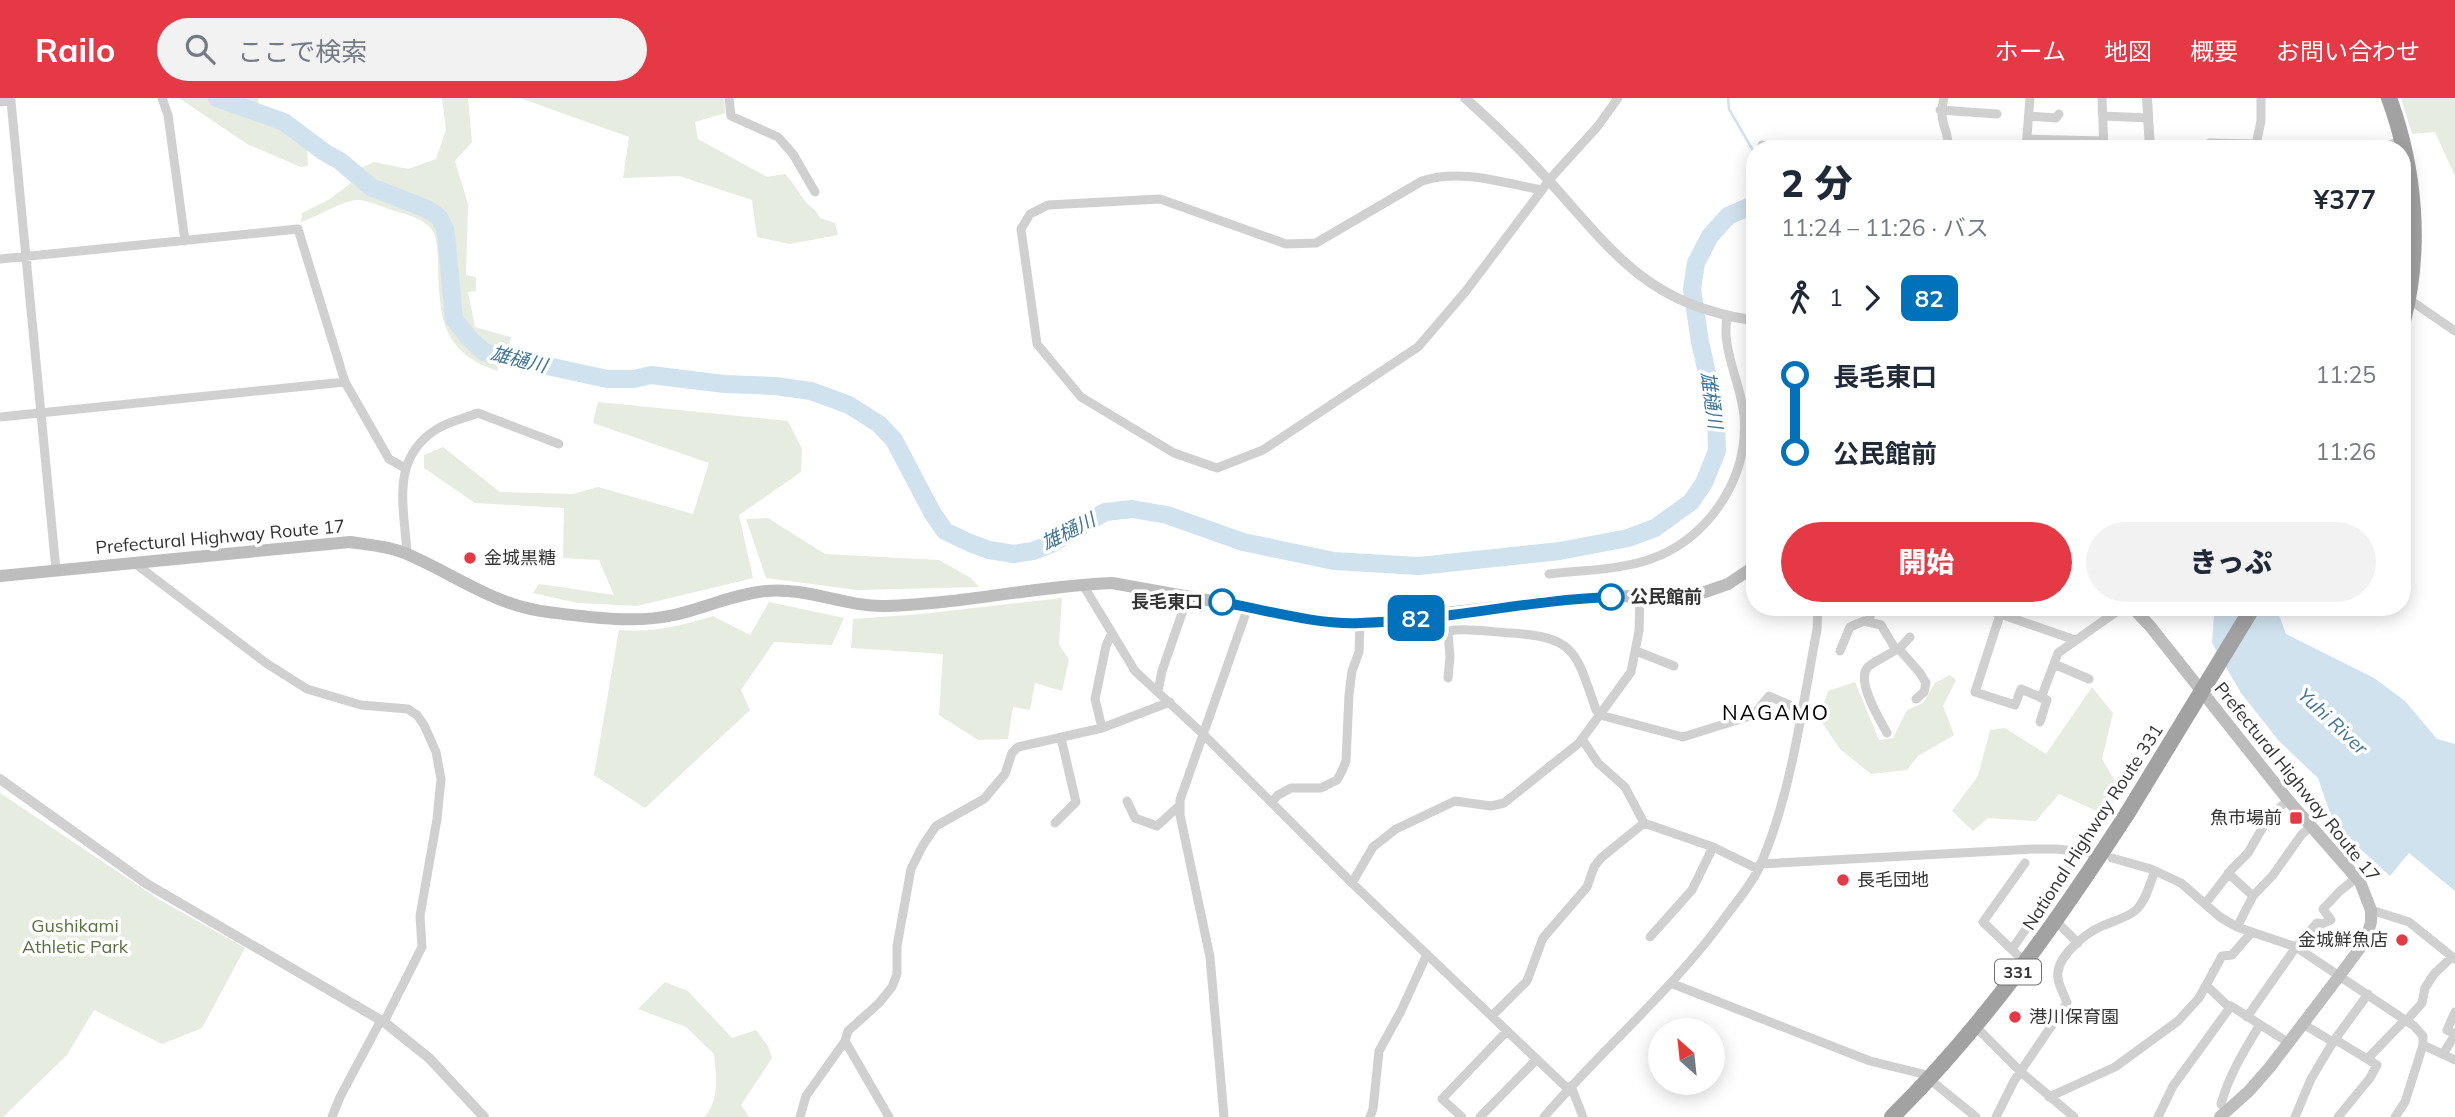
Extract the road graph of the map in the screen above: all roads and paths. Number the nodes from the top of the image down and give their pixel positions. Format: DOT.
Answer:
graph roads {
  1 [pos="162,98"];
  2 [pos="729,98"];
  3 [pos="1465,98"];
  4 [pos="1618,98"];
  5 [pos="1944,98"];
  6 [pos="2030,98"];
  7 [pos="2102,98"];
  8 [pos="2147,98"];
  9 [pos="2262,98"];
  10 [pos="2389,98"];
  11 [pos="0,102"];
  12 [pos="1940,110"];
  13 [pos="1997,114"];
  14 [pos="2059,114"];
  15 [pos="2029,116"];
  16 [pos="2103,116"];
  17 [pos="2148,118"];
  18 [pos="1948,140"];
  19 [pos="2027,140"];
  20 [pos="2104,140"];
  21 [pos="2149,140"];
  22 [pos="2256,140"];
  23 [pos="2402,140"];
  24 [pos="1546,185"];
  25 [pos="815,192"];
  26 [pos="2411,234"];
  27 [pos="185,241"];
  28 [pos="26,257"];
  29 [pos="0,259"];
  30 [pos="2411,274"];
  31 [pos="2411,300"];
  32 [pos="1727,316"];
  33 [pos="1746,319"];
  34 [pos="2455,331"];
  35 [pos="345,382"];
  36 [pos="41,413"];
  37 [pos="0,417"];
  38 [pos="559,444"];
  39 [pos="405,468"];
  40 [pos="407,553"];
  41 [pos="132,562"];
  42 [pos="56,570"];
  43 [pos="1549,574"];
  44 [pos="1746,574"];
  45 [pos="0,576"];
  46 [pos="1083,584"];
  47 [pos="1188,596"];
  48 [pos="1640,596"];
  49 [pos="1248,607"];
  50 [pos="1818,616"];
  51 [pos="1870,616"];
  52 [pos="2000,616"];
  53 [pos="2003,616"];
  54 [pos="2110,616"];
  55 [pos="2141,616"];
  56 [pos="2248,616"];
  57 [pos="1409,619"];
  58 [pos="1869,620"];
  59 [pos="1360,623"];
  60 [pos="1448,632"];
  61 [pos="1112,633"];
  62 [pos="1910,638"];
  63 [pos="2075,640"];
  64 [pos="1897,649"];
  65 [pos="1636,651"];
  66 [pos="1840,651"];
  67 [pos="2054,664"];
  68 [pos="1674,666"];
  69 [pos="1448,678"];
  70 [pos="2089,679"];
  71 [pos="1158,691"];
  72 [pos="2041,698"];
  73 [pos="1916,699"];
  74 [pos="1170,702"];
  75 [pos="1801,710"];
  76 [pos="1600,715"];
  77 [pos="2040,722"];
  78 [pos="1102,728"];
  79 [pos="1887,733"];
  80 [pos="1203,734"];
  81 [pos="1061,738"];
  82 [pos="1583,739"];
  83 [pos="0,779"];
  84 [pos="2288,800"];
  85 [pos="1127,801"];
  86 [pos="1272,802"];
  87 [pos="1180,805"];
  88 [pos="1055,823"];
  89 [pos="1644,823"];
  90 [pos="2311,827"];
  91 [pos="1713,847"];
  92 [pos="2076,850"];
  93 [pos="2090,853"];
  94 [pos="2112,858"];
  95 [pos="2025,863"];
  96 [pos="1759,867"];
  97 [pos="2155,871"];
  98 [pos="2228,873"];
  99 [pos="2356,878"];
  100 [pos="1352,883"];
  101 [pos="2253,895"];
  102 [pos="2205,905"];
  103 [pos="2371,910"];
  104 [pos="2057,922"];
  105 [pos="2237,927"];
  106 [pos="2251,933"];
  107 [pos="1650,937"];
  108 [pos="2078,943"];
  109 [pos="2296,947"];
  110 [pos="2012,949"];
  111 [pos="1427,954"];
  112 [pos="2454,958"];
  113 [pos="2026,963"];
  114 [pos="2340,975"];
  115 [pos="1673,984"];
  116 [pos="2206,985"];
  117 [pos="2368,994"];
  118 [pos="2230,1008"];
  119 [pos="2455,1012"];
  120 [pos="1492,1016"];
  121 [pos="2247,1017"];
  122 [pos="2406,1020"];
  123 [pos="383,1021"];
  124 [pos="2303,1024"];
  125 [pos="1975,1026"];
  126 [pos="2259,1026"];
  127 [pos="1507,1031"];
  128 [pos="2455,1035"];
  129 [pos="845,1041"];
  130 [pos="2334,1041"];
  131 [pos="2289,1042"];
  132 [pos="2423,1045"];
  133 [pos="2443,1054"];
  134 [pos="1537,1059"];
  135 [pos="2367,1059"];
  136 [pos="2455,1060"];
  137 [pos="2021,1072"];
  138 [pos="1931,1078"];
  139 [pos="1570,1087"];
  140 [pos="2049,1097"];
  141 [pos="2224,1114"];
  142 [pos="332,1117"];
  143 [pos="484,1117"];
  144 [pos="800,1117"];
  145 [pos="889,1117"];
  146 [pos="1224,1117"];
  147 [pos="1370,1117"];
  148 [pos="1462,1117"];
  149 [pos="1480,1117"];
  150 [pos="1544,1117"];
  151 [pos="1583,1117"];
  152 [pos="1892,1117"];
  153 [pos="1976,1117"];
  154 [pos="1996,1117"];
  155 [pos="2074,1117"];
  156 [pos="2158,1117"];
  157 [pos="2295,1117"];
  158 [pos="2337,1117"];
  159 [pos="2395,1117"];
  1 -- 27 [label="street"];
  2 -- 25 [label="street"];
  3 -- 24 [label="street"];
  4 -- 24 [label="street"];
  5 -- 12 [label="street"];
  6 -- 15 [label="street"];
  7 -- 16 [label="street"];
  8 -- 17 [label="street"];
  9 -- 22 [label="street"];
  10 -- 23 [label="highway"];
  11 -- 28 [label="street"];
  12 -- 13 [label="street"];
  12 -- 18 [label="street"];
  14 -- 15 [label="street"];
  15 -- 19 [label="street"];
  16 -- 17 [label="street"];
  16 -- 20 [label="street"];
  17 -- 21 [label="street"];
  24 -- 24 [label="street"];
  24 -- 32 [label="street"];
  26 -- 30 [label="highway"];
  27 -- 28 [label="street"];
  27 -- 35 [label="street"];
  28 -- 29 [label="street"];
  28 -- 36 [label="street"];
  31 -- 34 [label="street"];
  32 -- 33 [label="street"];
  32 -- 43 [label="street"];
  35 -- 36 [label="street"];
  35 -- 39 [label="street"];
  36 -- 37 [label="street"];
  36 -- 42 [label="street"];
  38 -- 39 [label="street"];
  39 -- 40 [label="street"];
  40 -- 41 [label="main road, Prefectural Highway Route 17"];
  40 -- 46 [label="main road, Prefectural Highway Route 17"];
  41 -- 42 [label="main road, Prefectural Highway Route 17"];
  41 -- 123 [label="street"];
  42 -- 45 [label="main road, Prefectural Highway Route 17"];
  44 -- 48 [label="main road, Prefectural Highway Route 17"];
  46 -- 47 [label="main road, Prefectural Highway Route 17"];
  46 -- 61 [label="street"];
  47 -- 49 [label="main road, Prefectural Highway Route 17"];
  47 -- 71 [label="street"];
  48 -- 57 [label="main road, Prefectural Highway Route 17"];
  48 -- 65 [label="street"];
  49 -- 59 [label="main road, Prefectural Highway Route 17"];
  49 -- 80 [label="street"];
  50 -- 75 [label="street"];
  51 -- 58 [label="street"];
  52 -- 72 [label="street"];
  53 -- 63 [label="street"];
  54 -- 63 [label="street"];
  55 -- 84 [label="main road, Prefectural Highway Route 17"];
  56 -- 104 [label="highway, National Highway Route 331 / 331, bridge"];
  57 -- 59 [label="main road, Prefectural Highway Route 17"];
  57 -- 60 [label="street"];
  58 -- 64 [label="street"];
  58 -- 66 [label="street"];
  59 -- 86 [label="street"];
  60 -- 69 [label="street"];
  60 -- 76 [label="street"];
  61 -- 71 [label="street"];
  61 -- 78 [label="street"];
  62 -- 64 [label="street"];
  63 -- 67 [label="street"];
  64 -- 73 [label="street"];
  64 -- 79 [label="street"];
  65 -- 68 [label="street"];
  65 -- 76 [label="street"];
  67 -- 70 [label="street"];
  67 -- 72 [label="street"];
  71 -- 74 [label="street"];
  72 -- 77 [label="street"];
  74 -- 78 [label="street"];
  74 -- 80 [label="street"];
  75 -- 76 [label="street"];
  75 -- 96 [label="street"];
  76 -- 82 [label="street"];
  78 -- 81 [label="street"];
  80 -- 86 [label="street"];
  80 -- 87 [label="street"];
  81 -- 88 [label="street"];
  81 -- 129 [label="street"];
  82 -- 89 [label="street"];
  82 -- 100 [label="street"];
  83 -- 123 [label="street"];
  84 -- 90 [label="main road, Prefectural Highway Route 17"];
  84 -- 98 [label="street"];
  85 -- 87 [label="street"];
  86 -- 100 [label="street"];
  87 -- 146 [label="street"];
  89 -- 91 [label="street"];
  89 -- 120 [label="street"];
  90 -- 99 [label="main road, Prefectural Highway Route 17"];
  90 -- 101 [label="street"];
  91 -- 96 [label="street"];
  91 -- 107 [label="street"];
  92 -- 93 [label="street"];
  92 -- 96 [label="street"];
  92 -- 110 [label="street"];
  94 -- 97 [label="street"];
  95 -- 110 [label="street"];
  96 -- 115 [label="street"];
  97 -- 102 [label="street"];
  97 -- 108 [label="street"];
  98 -- 101 [label="street"];
  98 -- 102 [label="street"];
  99 -- 103 [label="main road, Prefectural Highway Route 17"];
  99 -- 109 [label="street"];
  100 -- 111 [label="street"];
  101 -- 105 [label="street"];
  102 -- 105 [label="street"];
  103 -- 112 [label="street"];
  103 -- 114 [label="main road, Prefectural Highway Route 17"];
  104 -- 108 [label="street"];
  104 -- 113 [label="highway, National Highway Route 331 / 331"];
  105 -- 106 [label="street"];
  106 -- 109 [label="street"];
  106 -- 116 [label="street"];
  108 -- 137 [label="street"];
  109 -- 114 [label="street"];
  109 -- 121 [label="street"];
  110 -- 113 [label="street"];
  111 -- 120 [label="street"];
  111 -- 147 [label="street"];
  112 -- 122 [label="street"];
  113 -- 125 [label="highway, National Highway Route 331 / 331"];
  114 -- 117 [label="street"];
  114 -- 124 [label="main road, Prefectural Highway Route 17"];
  115 -- 138 [label="street"];
  115 -- 139 [label="street"];
  116 -- 118 [label="street"];
  116 -- 140 [label="street"];
  117 -- 122 [label="street"];
  117 -- 130 [label="street"];
  118 -- 121 [label="street"];
  118 -- 156 [label="street"];
  119 -- 128 [label="street"];
  120 -- 127 [label="street"];
  121 -- 126 [label="street"];
  122 -- 132 [label="street"];
  122 -- 135 [label="street"];
  123 -- 142 [label="street"];
  123 -- 143 [label="street"];
  124 -- 130 [label="street"];
  124 -- 131 [label="main road, Prefectural Highway Route 17"];
  125 -- 137 [label="street"];
  125 -- 138 [label="highway, National Highway Route 331 / 331"];
  126 -- 131 [label="street"];
  126 -- 141 [label="street"];
  127 -- 134 [label="street"];
  127 -- 148 [label="street"];
  128 -- 133 [label="street"];
  129 -- 144 [label="street"];
  129 -- 145 [label="street"];
  130 -- 135 [label="street"];
  130 -- 157 [label="street"];
  131 -- 141 [label="main road, Prefectural Highway Route 17"];
  132 -- 133 [label="street"];
  132 -- 159 [label="street"];
  133 -- 136 [label="street"];
  134 -- 139 [label="street"];
  134 -- 149 [label="street"];
  135 -- 158 [label="street"];
  137 -- 140 [label="street"];
  137 -- 154 [label="street"];
  138 -- 152 [label="highway, National Highway Route 331 / 331"];
  138 -- 153 [label="street"];
  139 -- 150 [label="street"];
  139 -- 151 [label="street"];
  140 -- 155 [label="street"];
}
